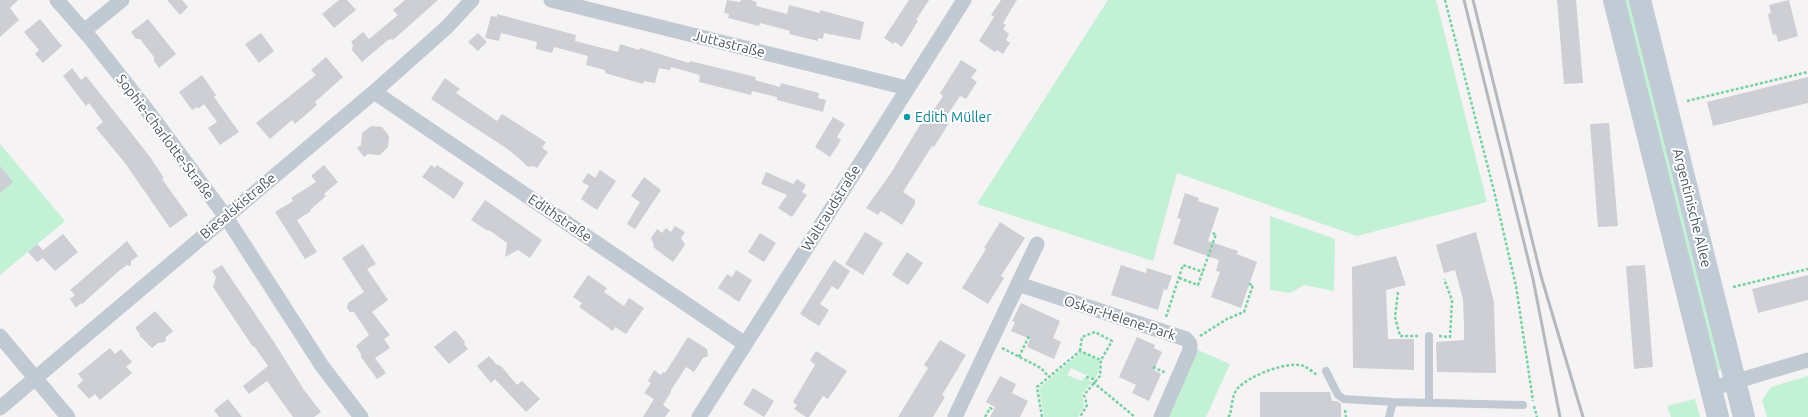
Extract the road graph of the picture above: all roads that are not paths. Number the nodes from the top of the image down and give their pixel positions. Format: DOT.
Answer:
graph roads {
  1 [pos="57,0"];
  2 [pos="122,0"];
  3 [pos="472,0"];
  4 [pos="551,0"];
  5 [pos="964,0"];
  6 [pos="1614,0"];
  7 [pos="1640,0"];
  8 [pos="84,31"];
  9 [pos="907,88"];
  10 [pos="374,92"];
  11 [pos="226,217"];
  12 [pos="1037,244"];
  13 [pos="1018,284"];
  14 [pos="0,336"];
  15 [pos="1429,336"];
  16 [pos="745,344"];
  17 [pos="1808,360"];
  18 [pos="1326,371"];
  19 [pos="35,378"];
  20 [pos="1735,381"];
  21 [pos="1710,389"];
  22 [pos="1393,402"];
  23 [pos="1429,402"];
  24 [pos="1523,404"];
  25 [pos="0,408"];
  26 [pos="68,417"];
  27 [pos="361,417"];
  28 [pos="699,417"];
  29 [pos="955,417"];
  30 [pos="1161,417"];
  31 [pos="1389,417"];
  32 [pos="1718,417"];
  33 [pos="1744,417"];
  1 -- 8 [label="street, Sophie-Charlotte-Straße"];
  2 -- 8 [label="street"];
  3 -- 10 [label="street, Biesalskistraße"];
  4 -- 9 [label="street, Juttastraße"];
  5 -- 9 [label="street, Waltraudstraße"];
  6 -- 21 [label="main road, Argentinische Allee"];
  7 -- 20 [label="main road, Argentinische Allee"];
  8 -- 11 [label="street, Sophie-Charlotte-Straße"];
  9 -- 16 [label="street, Waltraudstraße"];
  10 -- 11 [label="street, Biesalskistraße"];
  10 -- 16 [label="street, Edithstraße"];
  11 -- 19 [label="street, Biesalskistraße"];
  11 -- 27 [label="street, Sophie-Charlotte-Straße"];
  12 -- 13 [label="street"];
  13 -- 29 [label="street"];
  13 -- 30 [label="street, Oskar-Helene-Park"];
  14 -- 19 [label="street"];
  15 -- 23 [label="lane"];
  16 -- 28 [label="street, Waltraudstraße"];
  17 -- 20 [label="street"];
  18 -- 22 [label="lane"];
  19 -- 25 [label="street, Biesalskistraße"];
  19 -- 26 [label="street"];
  20 -- 21 [label="street"];
  20 -- 33 [label="main road, Argentinische Allee"];
  21 -- 32 [label="main road, Argentinische Allee"];
  22 -- 23 [label="lane"];
  22 -- 31 [label="lane"];
  23 -- 24 [label="lane"];
}
